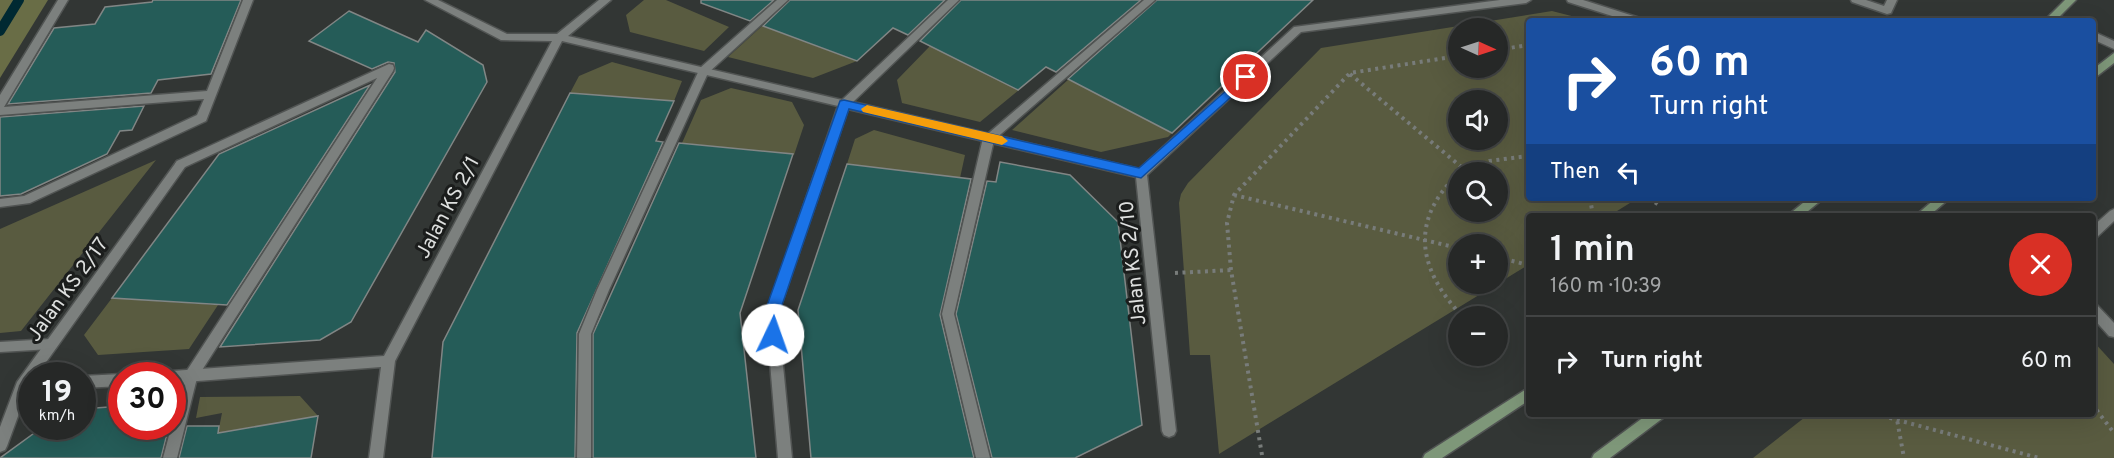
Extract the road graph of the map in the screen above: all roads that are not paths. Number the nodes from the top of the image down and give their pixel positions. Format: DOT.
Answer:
graph roads {
  1 [pos="63,0"];
  2 [pos="248,0"];
  3 [pos="430,0"];
  4 [pos="606,0"];
  5 [pos="783,0"];
  6 [pos="954,0"];
  7 [pos="1150,0"];
  8 [pos="1526,0"];
  9 [pos="1572,0"];
  10 [pos="1856,0"];
  11 [pos="1892,0"];
  12 [pos="2071,0"];
  13 [pos="1629,18"];
  14 [pos="2057,18"];
  15 [pos="2096,36"];
  16 [pos="559,37"];
  17 [pos="2114,45"];
  18 [pos="2114,57"];
  19 [pos="704,71"];
  20 [pos="2096,73"];
  21 [pos="211,95"];
  22 [pos="0,104"];
  23 [pos="844,104"];
  24 [pos="0,111"];
  25 [pos="989,138"];
  26 [pos="1141,174"];
  27 [pos="1814,201"];
  28 [pos="1940,201"];
  29 [pos="0,203"];
  30 [pos="1797,213"];
  31 [pos="1925,213"];
  32 [pos="2114,214"];
  33 [pos="2096,231"];
  34 [pos="2096,312"];
  35 [pos="2114,332"];
  36 [pos="51,344"];
  37 [pos="0,346"];
  38 [pos="388,361"];
  39 [pos="41,362"];
  40 [pos="186,376"];
  41 [pos="191,376"];
  42 [pos="1526,395"];
  43 [pos="18,406"];
  44 [pos="1654,417"];
  45 [pos="1168,431"];
  46 [pos="0,446"];
  47 [pos="170,458"];
  48 [pos="376,458"];
  49 [pos="584,458"];
  50 [pos="784,458"];
  51 [pos="983,458"];
  52 [pos="1430,458"];
  53 [pos="1599,458"];
  1 -- 22 [label="street"];
  2 -- 21 [label="street"];
  3 -- 16 [label="street"];
  4 -- 16 [label="street, Jalan KS 2/1"];
  5 -- 19 [label="street"];
  6 -- 23 [label="street"];
  7 -- 25 [label="street"];
  8 -- 26 [label="street, Jalan KS 2/10"];
  9 -- 13 [label="street"];
  10 -- 11 [label="street"];
  12 -- 14 [label="main road"];
  15 -- 17 [label="street"];
  16 -- 19 [label="street"];
  16 -- 38 [label="street, Jalan KS 2/1"];
  18 -- 20 [label="main road"];
  19 -- 23 [label="street"];
  19 -- 49 [label="street"];
  21 -- 24 [label="street"];
  21 -- 29 [label="street"];
  23 -- 25 [label="street"];
  23 -- 50 [label="street"];
  25 -- 26 [label="street"];
  25 -- 51 [label="street"];
  26 -- 45 [label="street, Jalan KS 2/10"];
  27 -- 30 [label="main road"];
  28 -- 31 [label="main road"];
  32 -- 33 [label="street"];
  34 -- 35 [label="street"];
  36 -- 37 [label="street"];
  36 -- 39 [label="street, Jalan KS 2/17"];
  36 -- 41 [label="street, Jalan KS 2/17"];
  38 -- 41 [label="street"];
  38 -- 48 [label="street, Jalan KS 2/1"];
  40 -- 41 [label="street"];
  41 -- 47 [label="street"];
  42 -- 52 [label="main road"];
  43 -- 46 [label="street, Jalan KS 2/17"];
  44 -- 53 [label="main road"];
}
